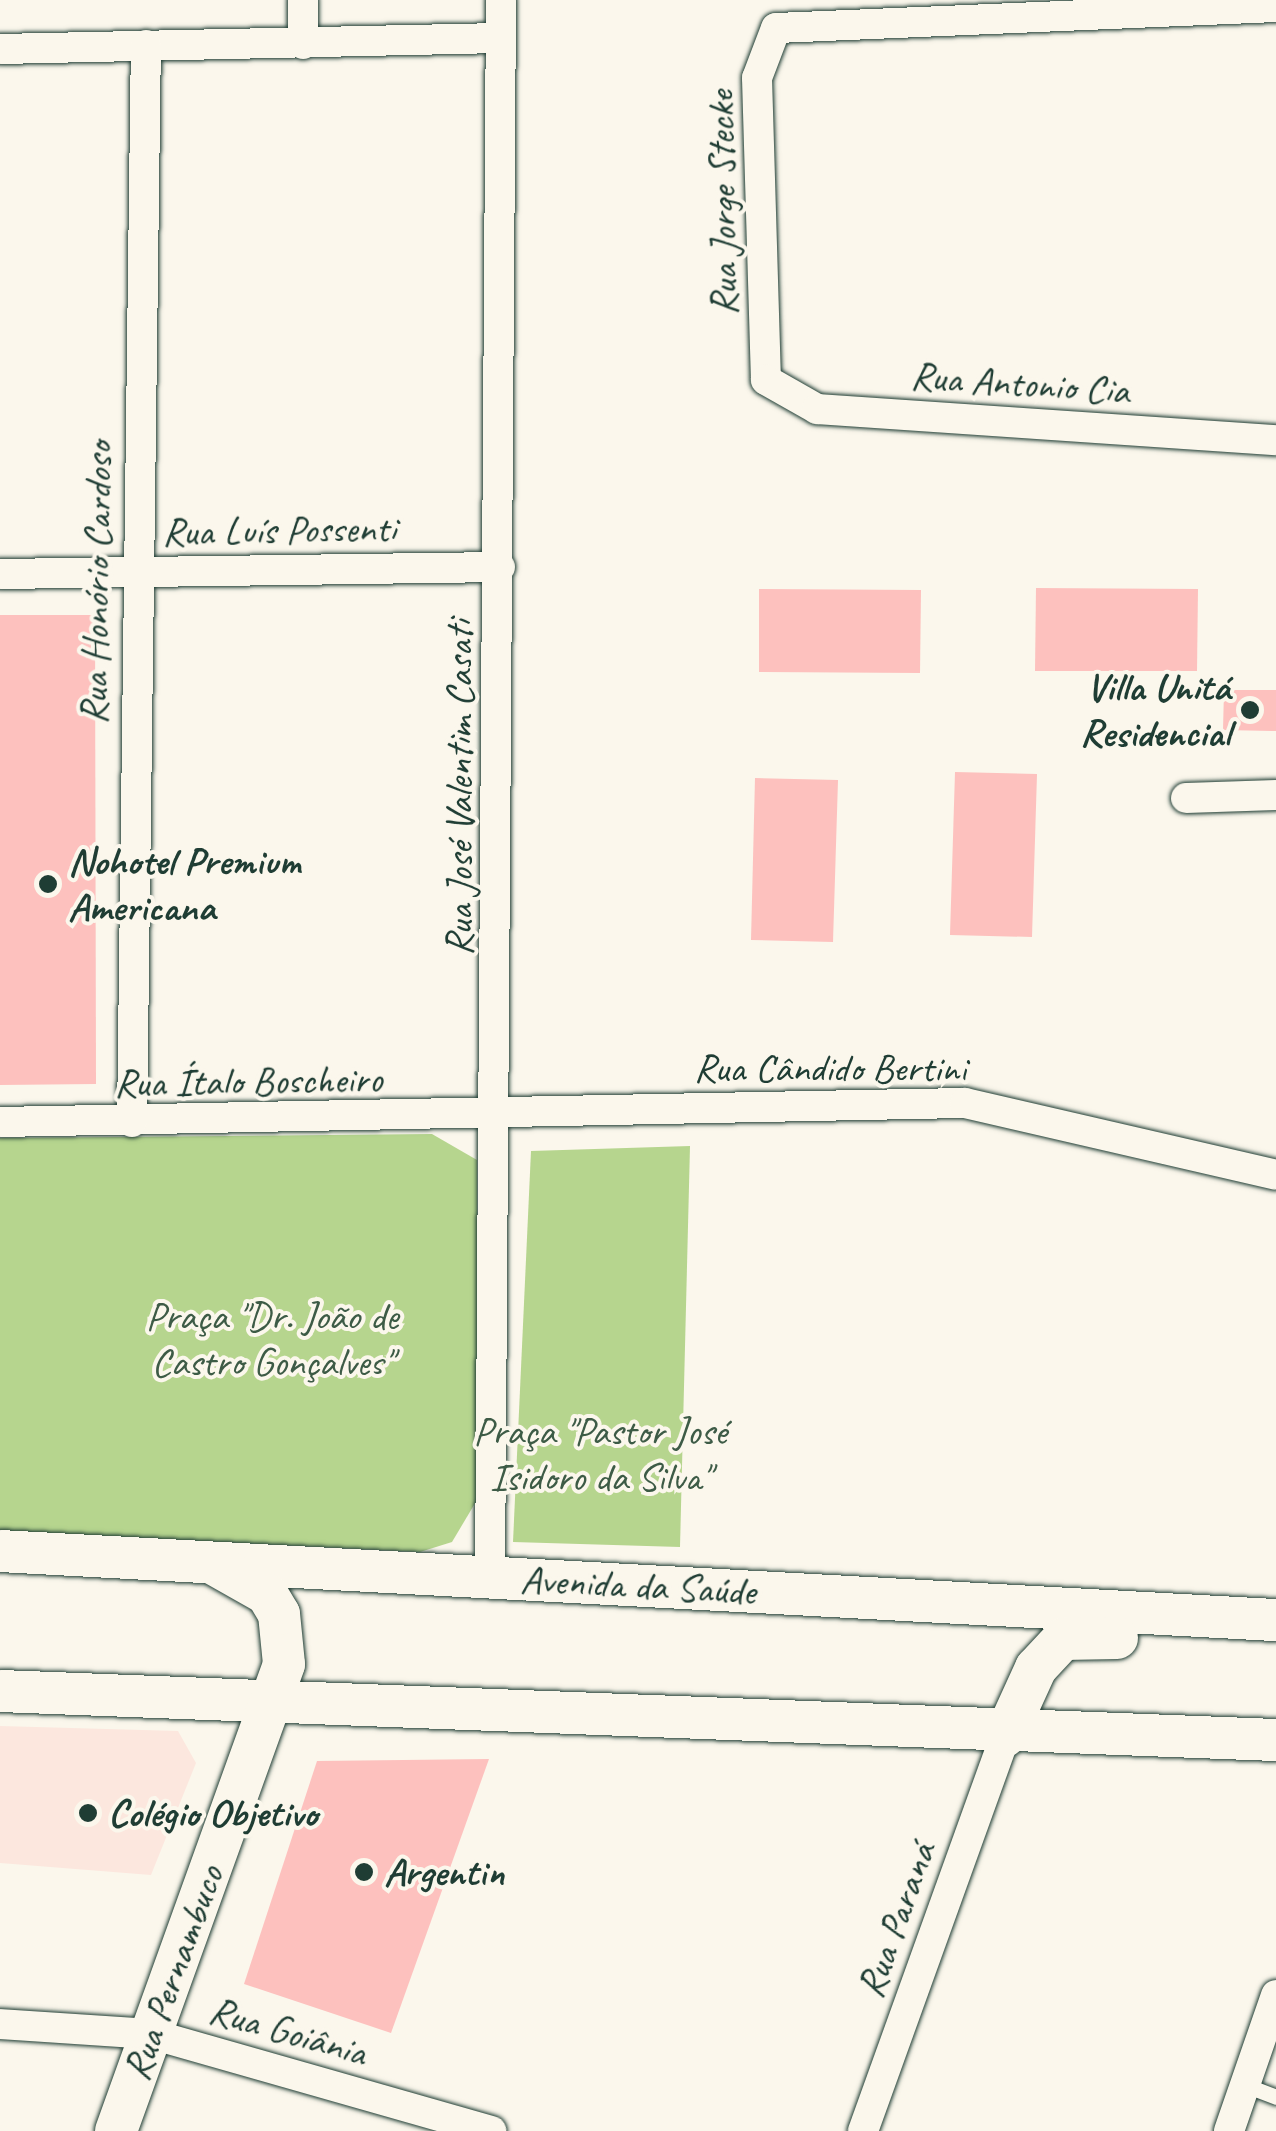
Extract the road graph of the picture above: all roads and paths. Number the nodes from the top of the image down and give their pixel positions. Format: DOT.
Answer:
graph roads {
  1 [pos="303,0"];
  2 [pos="500,0"];
  3 [pos="1124,6"];
  4 [pos="1276,7"];
  5 [pos="500,38"];
  6 [pos="303,44"];
  7 [pos="146,45"];
  8 [pos="0,49"];
  9 [pos="766,380"];
  10 [pos="1276,440"];
  11 [pos="500,567"];
  12 [pos="134,572"];
  13 [pos="0,574"];
  14 [pos="1276,795"];
  15 [pos="1186,798"];
  16 [pos="496,1118"];
  17 [pos="0,1122"];
  18 [pos="132,1122"];
  19 [pos="1276,1175"];
  20 [pos="0,1551"];
  21 [pos="196,1556"];
  22 [pos="490,1576"];
  23 [pos="1234,1620"];
  24 [pos="1276,1620"];
  25 [pos="0,1692"];
  26 [pos="272,1701"];
  27 [pos="1005,1736"];
  28 [pos="1276,1740"];
  29 [pos="1276,1995"];
  30 [pos="0,2024"];
  31 [pos="151,2034"];
  32 [pos="1245,2085"];
  33 [pos="1276,2097"];
  34 [pos="116,2131"];
  35 [pos="490,2131"];
  36 [pos="863,2131"];
  37 [pos="1229,2131"];
  1 -- 6 [label="street"];
  2 -- 5 [label="street, Rua José Valentim Casati"];
  3 -- 4 [label="street"];
  3 -- 9 [label="street, Rua Jorge Stecke"];
  5 -- 6 [label="street"];
  5 -- 11 [label="street, Rua José Valentim Casati"];
  6 -- 7 [label="street"];
  7 -- 8 [label="street"];
  7 -- 12 [label="street, Rua Honório Cardoso"];
  9 -- 10 [label="street, Rua Antonio Cia"];
  11 -- 12 [label="street, Rua Luís Possenti"];
  11 -- 16 [label="street, Rua José Valentim Casati"];
  12 -- 13 [label="street, Rua Luís Possenti"];
  12 -- 18 [label="street, Rua Honório Cardoso"];
  14 -- 15 [label="street"];
  16 -- 18 [label="street, Rua Ítalo Boscheiro"];
  16 -- 19 [label="street, Rua Cândido Bertini"];
  16 -- 22 [label="street, Rua José Valentim Casati"];
  17 -- 18 [label="street, Rua Ítalo Boscheiro"];
  20 -- 21 [label="main road, Avenida da Saúde"];
  21 -- 22 [label="main road, Avenida da Saúde"];
  21 -- 26 [label="main road, Rua Pernambuco"];
  22 -- 23 [label="main road, Avenida da Saúde"];
  23 -- 24 [label="main road, Avenida da Saúde"];
  23 -- 27 [label="main road"];
  25 -- 26 [label="main road"];
  26 -- 27 [label="main road"];
  26 -- 31 [label="main road, Rua Pernambuco"];
  27 -- 28 [label="main road"];
  27 -- 36 [label="street, Rua Paraná"];
  29 -- 32 [label="street"];
  30 -- 31 [label="street, Rua Goiânia"];
  31 -- 34 [label="main road, Rua Pernambuco"];
  31 -- 35 [label="street, Rua Goiânia"];
  32 -- 33 [label="lane"];
  32 -- 37 [label="street"];
}
